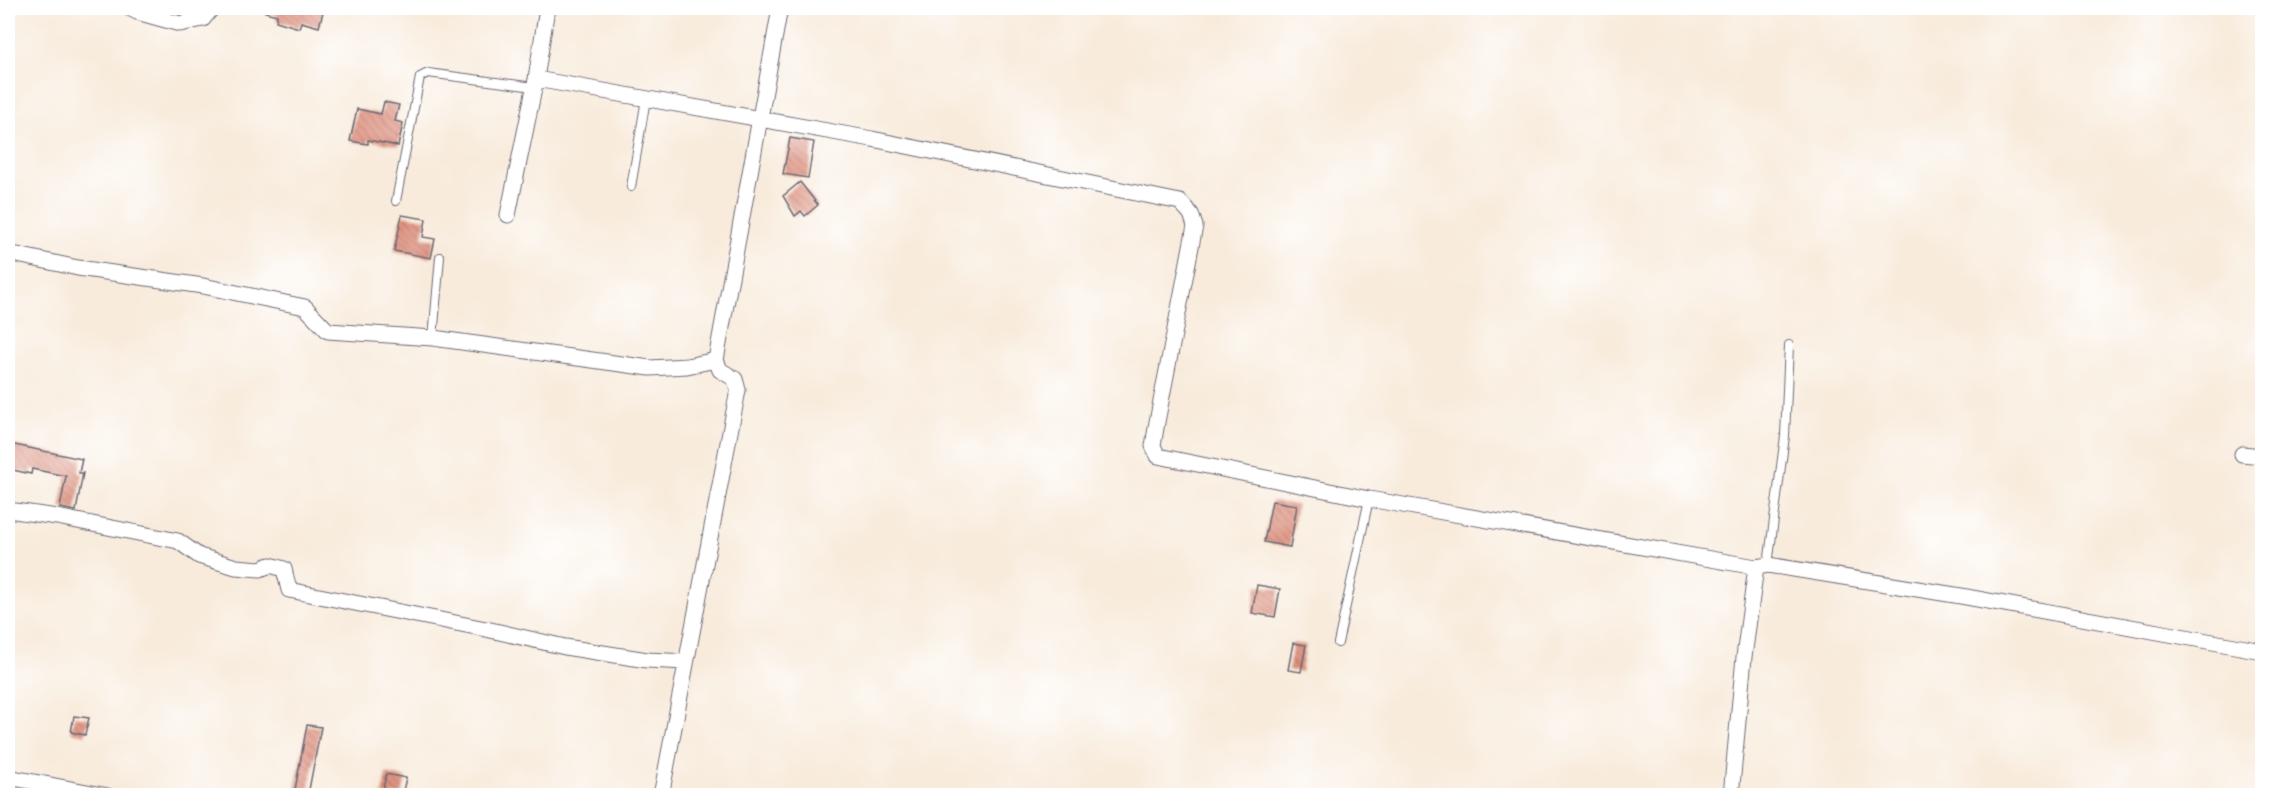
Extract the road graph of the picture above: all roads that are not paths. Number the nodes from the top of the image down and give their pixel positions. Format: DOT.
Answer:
graph roads {
  1 [pos="129,8"];
  2 [pos="212,8"];
  3 [pos="547,8"];
  4 [pos="780,8"];
  5 [pos="535,83"];
  6 [pos="646,99"];
  7 [pos="759,118"];
  8 [pos="631,187"];
  9 [pos="396,201"];
  10 [pos="508,215"];
  11 [pos="8,253"];
  12 [pos="440,257"];
  13 [pos="433,338"];
  14 [pos="1789,345"];
  15 [pos="718,365"];
  16 [pos="2242,454"];
  17 [pos="2262,456"];
  18 [pos="1368,499"];
  19 [pos="8,510"];
  20 [pos="1762,566"];
  21 [pos="1338,643"];
  22 [pos="2262,651"];
  23 [pos="686,662"];
  24 [pos="8,777"];
  25 [pos="108,795"];
  26 [pos="661,795"];
  27 [pos="1731,795"];
  1 -- 2 [label="street"];
  3 -- 5 [label="street"];
  4 -- 7 [label="street"];
  5 -- 6 [label="street"];
  5 -- 9 [label="lane"];
  5 -- 10 [label="street"];
  6 -- 7 [label="street"];
  6 -- 8 [label="lane"];
  7 -- 15 [label="street"];
  7 -- 18 [label="street"];
  11 -- 13 [label="street"];
  12 -- 13 [label="lane"];
  13 -- 15 [label="street"];
  14 -- 20 [label="lane"];
  15 -- 23 [label="street"];
  16 -- 17 [label="street"];
  18 -- 20 [label="street"];
  18 -- 21 [label="lane"];
  19 -- 23 [label="street"];
  20 -- 22 [label="street"];
  20 -- 27 [label="street"];
  23 -- 26 [label="street"];
  24 -- 25 [label="street"];
}
